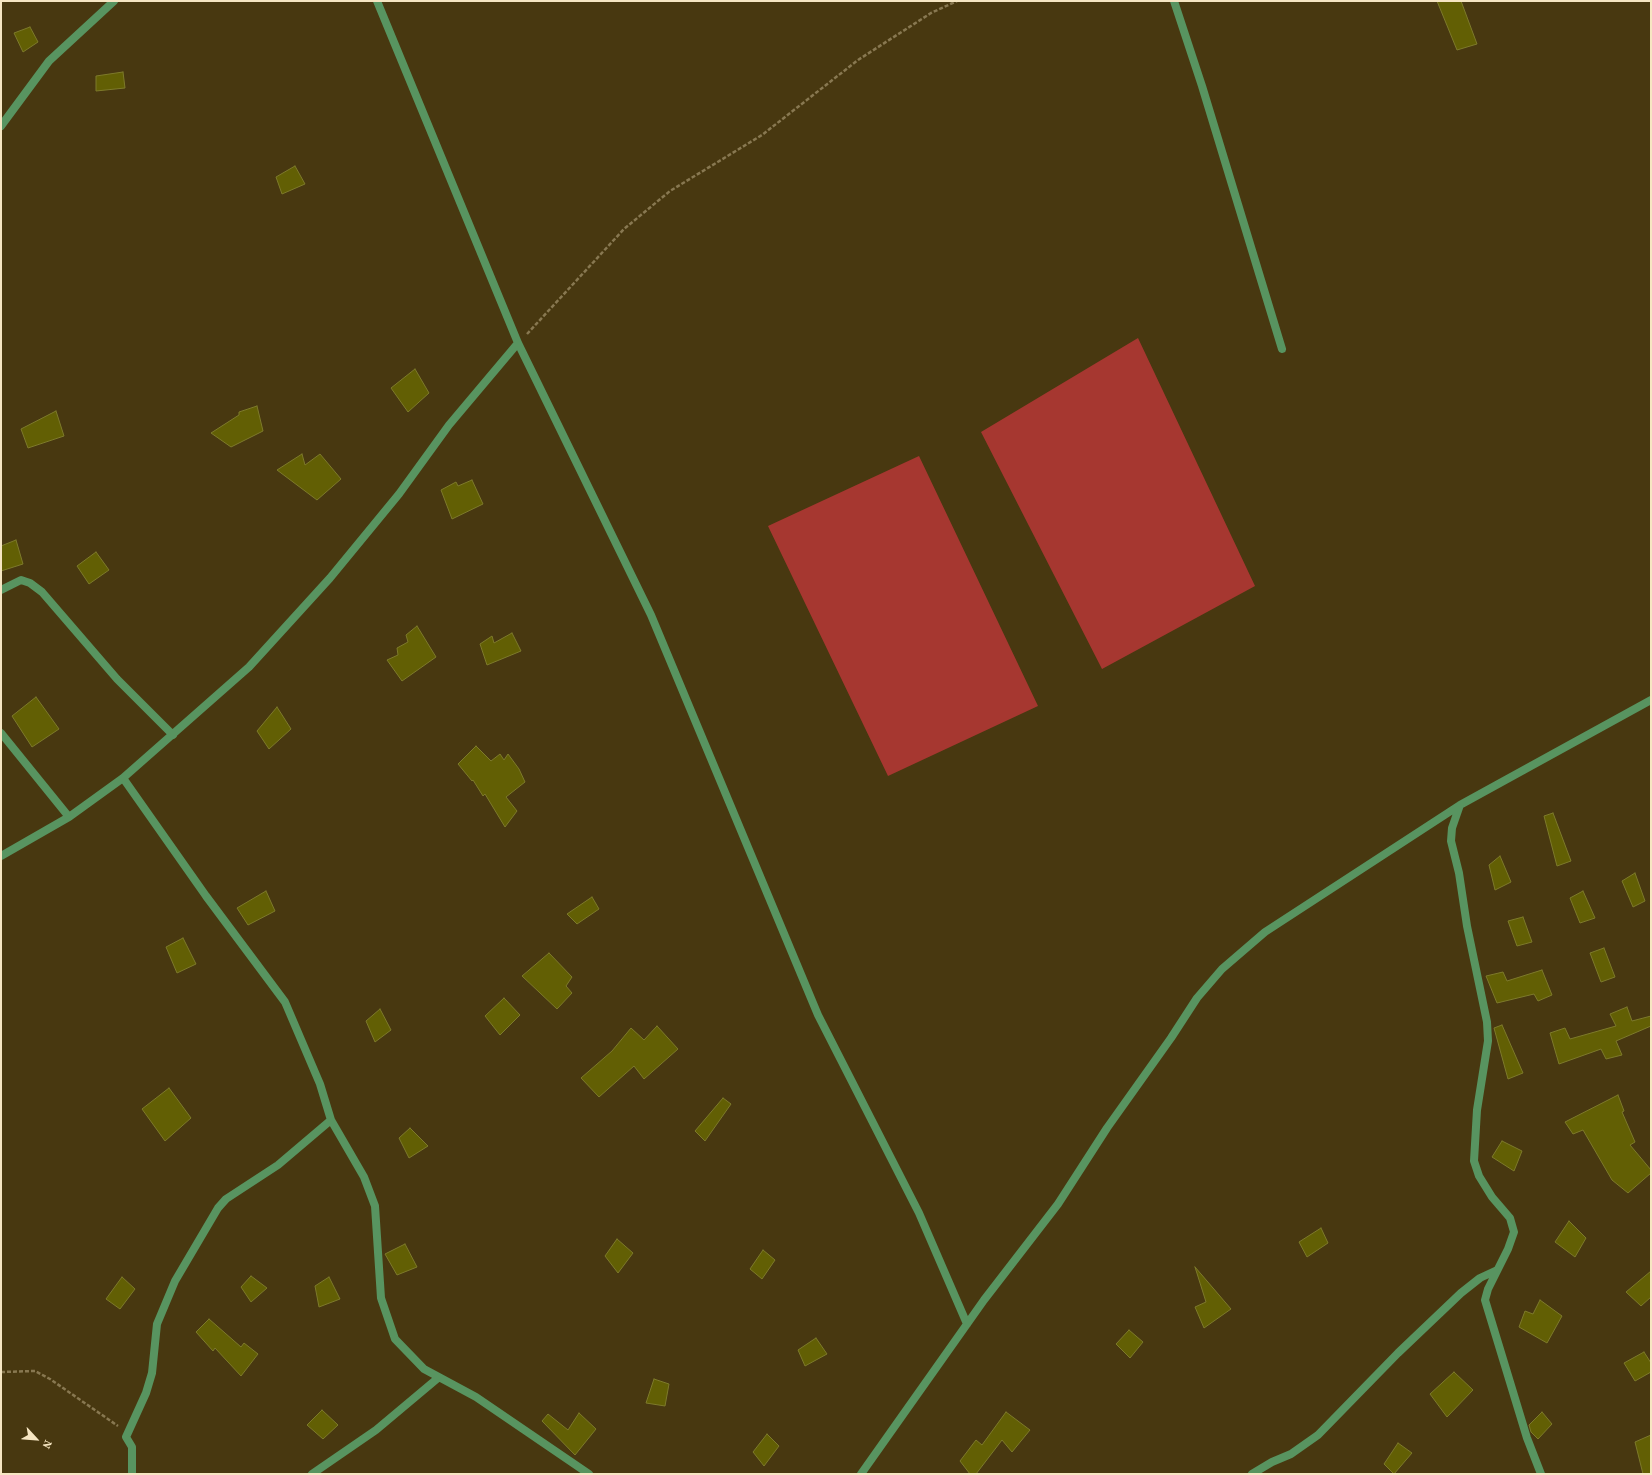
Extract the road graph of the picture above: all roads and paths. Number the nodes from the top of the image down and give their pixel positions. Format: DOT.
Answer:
graph roads {
  1 [pos="114,1"];
  2 [pos="377,1"];
  3 [pos="957,1"];
  4 [pos="1174,1"];
  5 [pos="1,126"];
  6 [pos="518,343"];
  7 [pos="1282,349"];
  8 [pos="1,590"];
  9 [pos="1651,700"];
  10 [pos="1,733"];
  11 [pos="173,735"];
  12 [pos="123,778"];
  13 [pos="1460,805"];
  14 [pos="69,817"];
  15 [pos="1,856"];
  16 [pos="331,1120"];
  17 [pos="1496,1271"];
  18 [pos="966,1324"];
  19 [pos="1,1372"];
  20 [pos="438,1378"];
  21 [pos="126,1437"];
  22 [pos="132,1474"];
  23 [pos="312,1474"];
  24 [pos="589,1474"];
  25 [pos="861,1474"];
  26 [pos="1252,1474"];
  27 [pos="1541,1474"];
  1 -- 5 [label="street"];
  2 -- 6 [label="street"];
  3 -- 6 [label="path"];
  4 -- 7 [label="street"];
  6 -- 11 [label="street"];
  6 -- 18 [label="street"];
  8 -- 11 [label="street"];
  9 -- 13 [label="street"];
  10 -- 14 [label="street"];
  11 -- 12 [label="street"];
  12 -- 14 [label="street"];
  12 -- 16 [label="street"];
  13 -- 17 [label="street"];
  13 -- 18 [label="street"];
  14 -- 15 [label="street"];
  16 -- 20 [label="street"];
  16 -- 21 [label="street"];
  17 -- 26 [label="street"];
  17 -- 27 [label="street"];
  18 -- 25 [label="street"];
  19 -- 21 [label="path"];
  20 -- 23 [label="street"];
  20 -- 24 [label="street"];
  21 -- 22 [label="street"];
}
